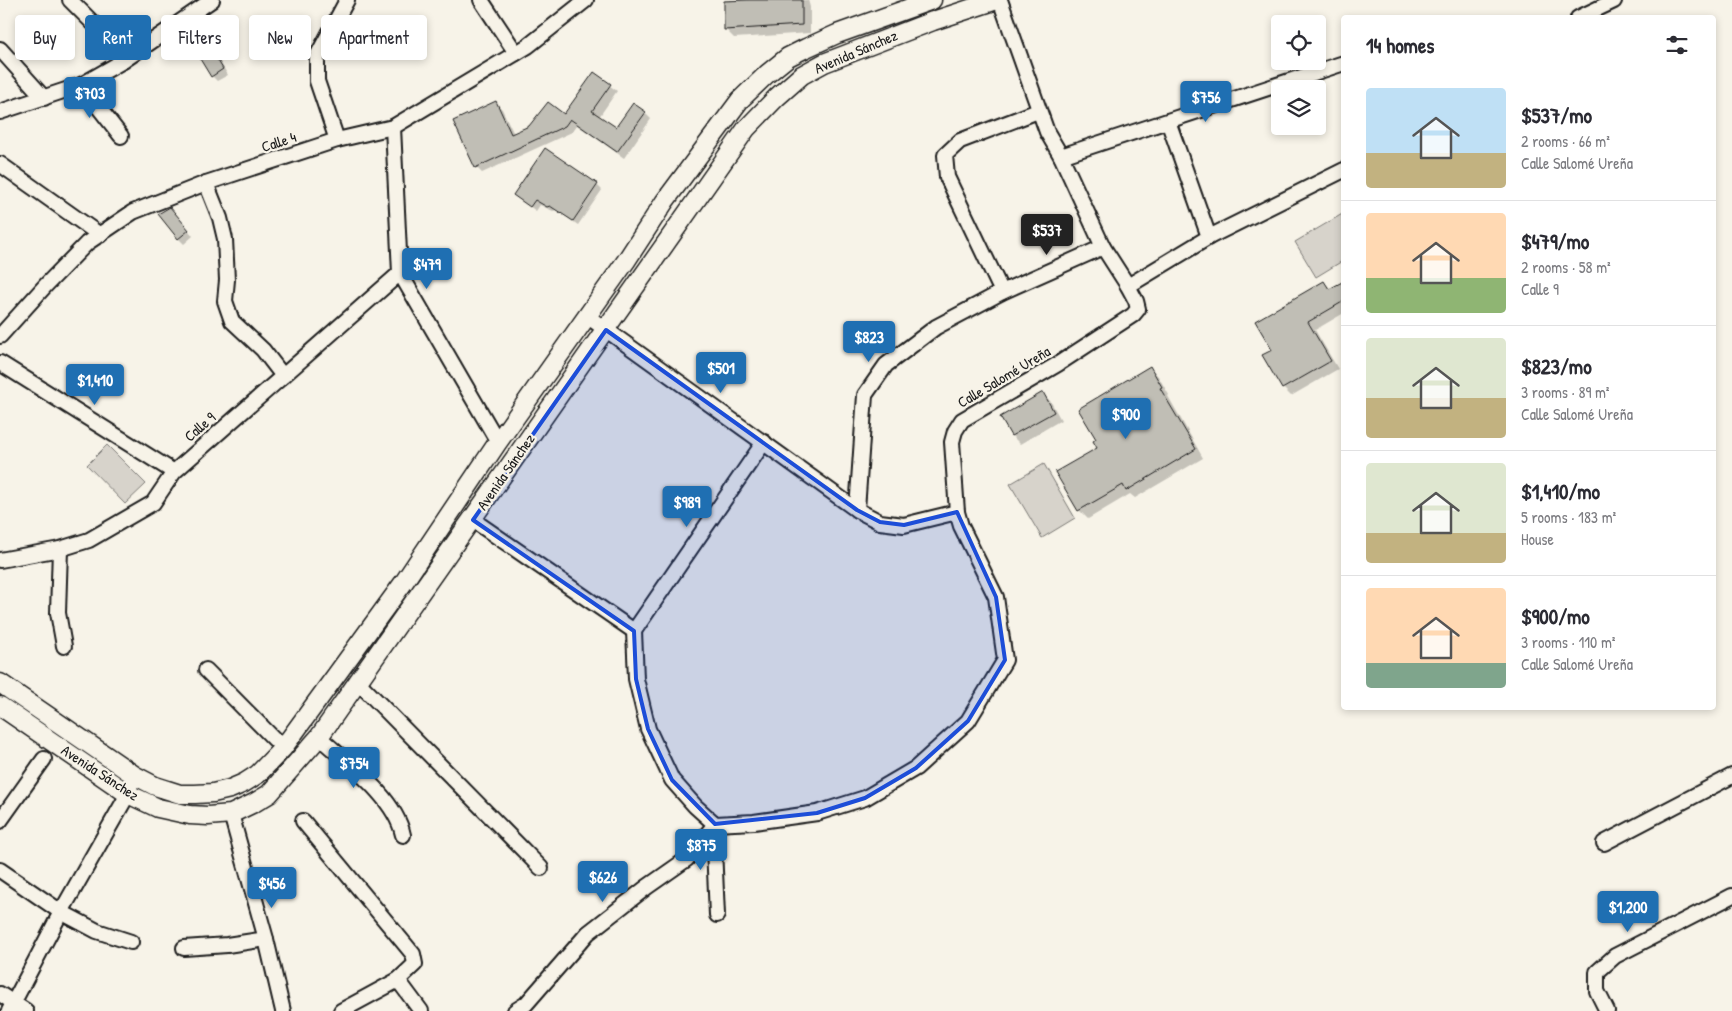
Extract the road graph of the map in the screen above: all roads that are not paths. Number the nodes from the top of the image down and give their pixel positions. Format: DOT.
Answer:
graph roads {
  1 [pos="70,0"];
  2 [pos="212,0"];
  3 [pos="347,0"];
  4 [pos="481,0"];
  5 [pos="586,0"];
  6 [pos="932,0"];
  7 [pos="999,0"];
  8 [pos="1614,1"];
  9 [pos="1584,15"];
  10 [pos="0,49"];
  11 [pos="516,53"];
  12 [pos="123,61"];
  13 [pos="1341,64"];
  14 [pos="81,85"];
  15 [pos="44,98"];
  16 [pos="1038,111"];
  17 [pos="0,112"];
  18 [pos="1168,121"];
  19 [pos="393,127"];
  20 [pos="121,136"];
  21 [pos="336,140"];
  22 [pos="1061,156"];
  23 [pos="0,164"];
  24 [pos="1341,171"];
  25 [pos="206,183"];
  26 [pos="665,201"];
  27 [pos="686,213"];
  28 [pos="100,235"];
  29 [pos="1209,237"];
  30 [pos="1103,247"];
  31 [pos="400,273"];
  32 [pos="1128,286"];
  33 [pos="1002,292"];
  34 [pos="588,316"];
  35 [pos="606,330"];
  36 [pos="0,336"];
  37 [pos="0,363"];
  38 [pos="283,376"];
  39 [pos="498,442"];
  40 [pos="764,442"];
  41 [pos="174,472"];
  42 [pos="857,510"];
  43 [pos="958,512"];
  44 [pos="473,520"];
  45 [pos="60,549"];
  46 [pos="0,560"];
  47 [pos="634,631"];
  48 [pos="64,646"];
  49 [pos="206,670"];
  50 [pos="358,682"];
  51 [pos="0,683"];
  52 [pos="0,706"];
  53 [pos="320,737"];
  54 [pos="283,748"];
  55 [pos="44,759"];
  56 [pos="134,775"];
  57 [pos="1732,776"];
  58 [pos="128,794"];
  59 [pos="230,814"];
  60 [pos="0,821"];
  61 [pos="303,821"];
  62 [pos="714,825"];
  63 [pos="403,835"];
  64 [pos="1604,843"];
  65 [pos="541,868"];
  66 [pos="0,870"];
  67 [pos="1732,896"];
  68 [pos="61,912"];
  69 [pos="717,915"];
  70 [pos="266,939"];
  71 [pos="131,942"];
  72 [pos="184,948"];
  73 [pos="398,980"];
  74 [pos="0,994"];
  75 [pos="16,1008"];
  76 [pos="283,1011"];
  77 [pos="341,1011"];
  78 [pos="421,1011"];
  79 [pos="515,1011"];
  80 [pos="1607,1011"];
  1 -- 12 [label="street"];
  2 -- 12 [label="street"];
  3 -- 21 [label="street"];
  4 -- 11 [label="street"];
  5 -- 11 [label="street, Calle 4"];
  6 -- 26 [label="street, Avenida Sánchez"];
  7 -- 16 [label="street, Calle Salomé Ureña"];
  7 -- 27 [label="street, Avenida Sánchez"];
  8 -- 9 [label="street"];
  10 -- 15 [label="street"];
  11 -- 19 [label="street, Calle 4"];
  12 -- 14 [label="street"];
  13 -- 18 [label="street"];
  14 -- 15 [label="street"];
  14 -- 20 [label="street"];
  15 -- 17 [label="street"];
  16 -- 22 [label="street, Calle Salomé Ureña"];
  16 -- 33 [label="street"];
  18 -- 22 [label="street"];
  18 -- 29 [label="street"];
  19 -- 21 [label="street, Calle 4"];
  19 -- 31 [label="street"];
  21 -- 25 [label="street, Calle 4"];
  22 -- 30 [label="street, Calle Salomé Ureña"];
  23 -- 28 [label="street"];
  24 -- 29 [label="street"];
  25 -- 28 [label="street, Calle 4"];
  25 -- 38 [label="street"];
  26 -- 27 [label="street"];
  26 -- 34 [label="street, Avenida Sánchez"];
  27 -- 35 [label="street, Avenida Sánchez"];
  28 -- 36 [label="street, Calle 4"];
  29 -- 32 [label="street"];
  30 -- 32 [label="street, Calle Salomé Ureña"];
  30 -- 33 [label="street"];
  31 -- 38 [label="street, Calle 9"];
  31 -- 39 [label="street"];
  32 -- 43 [label="street, Calle Salomé Ureña"];
  33 -- 42 [label="street"];
  34 -- 35 [label="street"];
  34 -- 39 [label="street, Avenida Sánchez"];
  35 -- 40 [label="street"];
  35 -- 44 [label="street, Avenida Sánchez"];
  37 -- 41 [label="street"];
  38 -- 41 [label="street, Calle 9"];
  39 -- 54 [label="street, Avenida Sánchez"];
  40 -- 42 [label="street"];
  40 -- 47 [label="street"];
  41 -- 45 [label="street, Calle 9"];
  42 -- 43 [label="street"];
  43 -- 62 [label="street, Calle Salomé Ureña"];
  44 -- 47 [label="street"];
  44 -- 50 [label="street, Avenida Sánchez"];
  45 -- 46 [label="street, Calle 9"];
  45 -- 48 [label="street"];
  47 -- 62 [label="street"];
  49 -- 54 [label="street"];
  50 -- 53 [label="street, Avenida Sánchez"];
  50 -- 65 [label="street"];
  51 -- 56 [label="street, Avenida Sánchez"];
  52 -- 58 [label="street, Avenida Sánchez"];
  53 -- 59 [label="street, Avenida Sánchez"];
  53 -- 63 [label="street"];
  54 -- 56 [label="street, Avenida Sánchez"];
  55 -- 60 [label="street"];
  56 -- 58 [label="street"];
  57 -- 64 [label="street"];
  58 -- 59 [label="street, Avenida Sánchez"];
  58 -- 68 [label="street"];
  59 -- 70 [label="street"];
  61 -- 73 [label="street"];
  62 -- 69 [label="street"];
  62 -- 79 [label="street"];
  66 -- 68 [label="street"];
  67 -- 80 [label="street"];
  68 -- 71 [label="street"];
  68 -- 75 [label="street"];
  70 -- 72 [label="street"];
  70 -- 76 [label="street"];
  73 -- 77 [label="street"];
  73 -- 78 [label="street"];
  74 -- 75 [label="street"];
}
